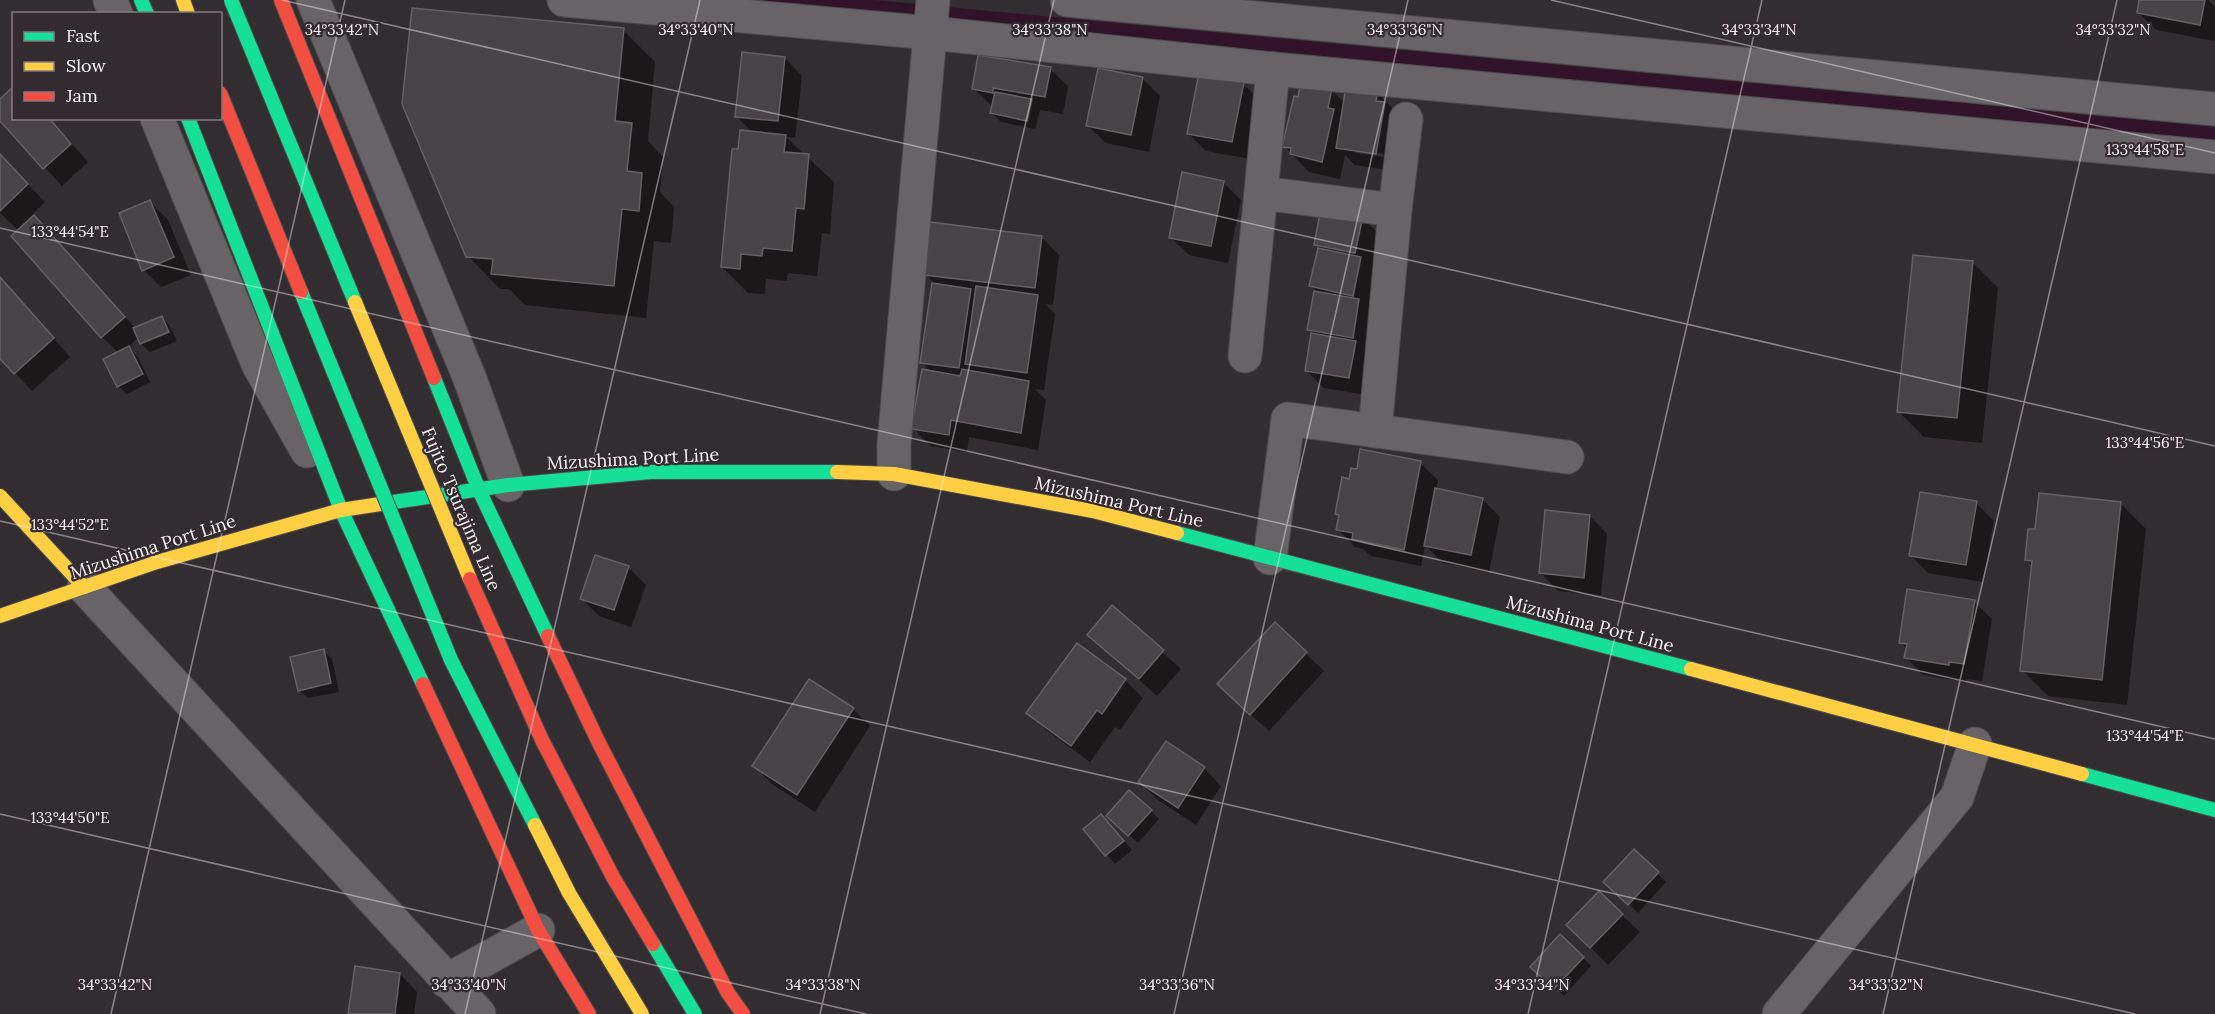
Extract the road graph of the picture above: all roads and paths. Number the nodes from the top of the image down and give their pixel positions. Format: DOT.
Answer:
graph roads {
  1 [pos="231,0"];
  2 [pos="281,0"];
  3 [pos="313,0"];
  4 [pos="564,0"];
  5 [pos="1067,0"];
  6 [pos="932,19"];
  7 [pos="1273,69"];
  8 [pos="222,98"];
  9 [pos="2215,109"];
  10 [pos="1406,119"];
  11 [pos="158,120"];
  12 [pos="189,120"];
  13 [pos="2215,157"];
  14 [pos="1261,193"];
  15 [pos="1395,210"];
  16 [pos="1245,356"];
  17 [pos="1376,431"];
  18 [pos="1567,457"];
  19 [pos="894,474"];
  20 [pos="493,487"];
  21 [pos="0,496"];
  22 [pos="341,510"];
  23 [pos="1270,558"];
  24 [pos="84,587"];
  25 [pos="0,616"];
  26 [pos="1975,744"];
  27 [pos="2215,810"];
  28 [pos="538,930"];
  29 [pos="446,981"];
  30 [pos="479,1014"];
  31 [pos="589,1014"];
  32 [pos="642,1014"];
  33 [pos="696,1014"];
  34 [pos="742,1014"];
  35 [pos="1779,1014"];
  1 -- 33 [label="main road, Fujito Tsurajima Line, bridge"];
  2 -- 20 [label="main road"];
  3 -- 20 [label="street"];
  4 -- 6 [label="street"];
  5 -- 9 [label="street"];
  6 -- 7 [label="street"];
  6 -- 19 [label="street"];
  7 -- 13 [label="street"];
  7 -- 14 [label="street"];
  8 -- 32 [label="main road, bridge"];
  10 -- 15 [label="street"];
  11 -- 22 [label="street"];
  12 -- 22 [label="main road"];
  14 -- 15 [label="street"];
  14 -- 16 [label="street"];
  15 -- 17 [label="street"];
  17 -- 18 [label="street"];
  17 -- 23 [label="street"];
  19 -- 20 [label="main road, Mizushima Port Line"];
  19 -- 23 [label="main road, Mizushima Port Line"];
  20 -- 22 [label="main road, Mizushima Port Line"];
  20 -- 34 [label="main road"];
  21 -- 24 [label="main road"];
  22 -- 24 [label="main road, Mizushima Port Line"];
  22 -- 28 [label="main road"];
  23 -- 26 [label="main road, Mizushima Port Line"];
  24 -- 25 [label="main road, Mizushima Port Line"];
  24 -- 29 [label="street"];
  26 -- 27 [label="main road, Mizushima Port Line"];
  26 -- 35 [label="street"];
  28 -- 29 [label="street"];
  28 -- 31 [label="main road"];
  29 -- 30 [label="street"];
}
